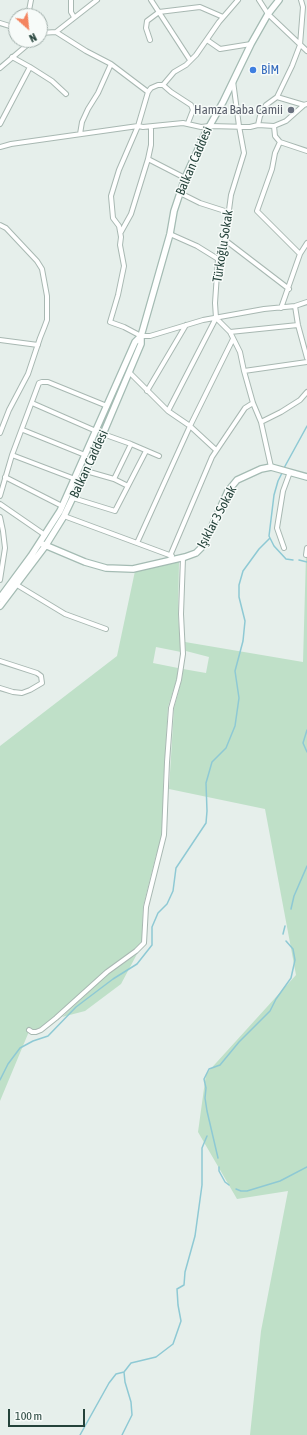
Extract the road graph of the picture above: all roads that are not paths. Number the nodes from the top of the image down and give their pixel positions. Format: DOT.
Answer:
graph roads {
  1 [pos="71,0"];
  2 [pos="97,0"];
  3 [pos="150,0"];
  4 [pos="238,0"];
  5 [pos="259,0"];
  6 [pos="279,0"];
  7 [pos="301,0"];
  8 [pos="159,12"];
  9 [pos="268,14"];
  10 [pos="74,17"];
  11 [pos="223,17"];
  12 [pos="56,32"];
  13 [pos="48,33"];
  14 [pos="150,40"];
  15 [pos="207,40"];
  16 [pos="251,44"];
  17 [pos="300,45"];
  18 [pos="23,48"];
  19 [pos="307,52"];
  20 [pos="12,57"];
  21 [pos="190,60"];
  22 [pos="111,64"];
  23 [pos="1,66"];
  24 [pos="30,67"];
  25 [pos="233,81"];
  26 [pos="163,84"];
  27 [pos="148,92"];
  28 [pos="66,94"];
  29 [pos="277,97"];
  30 [pos="305,104"];
  31 [pos="188,123"];
  32 [pos="0,124"];
  33 [pos="258,124"];
  34 [pos="138,126"];
  35 [pos="151,126"];
  36 [pos="209,126"];
  37 [pos="239,126"];
  38 [pos="274,126"];
  39 [pos="80,134"];
  40 [pos="280,142"];
  41 [pos="0,147"];
  42 [pos="307,151"];
  43 [pos="148,159"];
  44 [pos="185,178"];
  45 [pos="180,192"];
  46 [pos="228,212"];
  47 [pos="0,225"];
  48 [pos="120,233"];
  49 [pos="170,234"];
  50 [pos="225,240"];
  51 [pos="307,243"];
  52 [pos="300,254"];
  53 [pos="218,259"];
  54 [pos="289,289"];
  55 [pos="307,302"];
  56 [pos="295,306"];
  57 [pos="282,308"];
  58 [pos="216,318"];
  59 [pos="186,325"];
  60 [pos="298,325"];
  61 [pos="230,332"];
  62 [pos="141,336"];
  63 [pos="233,339"];
  64 [pos="0,340"];
  65 [pos="38,345"];
  66 [pos="307,358"];
  67 [pos="307,362"];
  68 [pos="244,370"];
  69 [pos="129,372"];
  70 [pos="147,391"];
  71 [pos="307,392"];
  72 [pos="32,403"];
  73 [pos="253,403"];
  74 [pos="106,406"];
  75 [pos="168,411"];
  76 [pos="261,422"];
  77 [pos="190,426"];
  78 [pos="23,430"];
  79 [pos="96,431"];
  80 [pos="0,433"];
  81 [pos="103,434"];
  82 [pos="131,444"];
  83 [pos="146,450"];
  84 [pos="216,450"];
  85 [pos="12,455"];
  86 [pos="85,455"];
  87 [pos="159,456"];
  88 [pos="271,467"];
  89 [pos="86,471"];
  90 [pos="289,472"];
  91 [pos="5,477"];
  92 [pos="307,477"];
  93 [pos="75,479"];
  94 [pos="114,479"];
  95 [pos="128,486"];
  96 [pos="0,496"];
  97 [pos="73,498"];
  98 [pos="0,504"];
  99 [pos="62,506"];
  100 [pos="64,516"];
  101 [pos="0,517"];
  102 [pos="45,535"];
  103 [pos="40,542"];
  104 [pos="137,543"];
  105 [pos="46,545"];
  106 [pos="284,548"];
  107 [pos="307,548"];
  108 [pos="306,555"];
  109 [pos="170,556"];
  110 [pos="180,558"];
  111 [pos="0,580"];
  112 [pos="17,585"];
  113 [pos="0,598"];
  114 [pos="0,606"];
  115 [pos="106,629"];
  116 [pos="0,661"];
  117 [pos="0,688"];
  118 [pos="29,1030"];
  1 -- 10 [label="street"];
  2 -- 10 [label="street"];
  3 -- 8 [label="street"];
  4 -- 11 [label="street"];
  5 -- 9 [label="street"];
  6 -- 9 [label="main road, Balkan Caddesi"];
  7 -- 17 [label="street"];
  8 -- 11 [label="street"];
  8 -- 14 [label="street"];
  8 -- 21 [label="street"];
  9 -- 16 [label="main road, Balkan Caddesi"];
  9 -- 17 [label="street"];
  10 -- 12 [label="street"];
  11 -- 15 [label="street"];
  12 -- 13 [label="street"];
  12 -- 22 [label="street"];
  15 -- 16 [label="street"];
  15 -- 21 [label="street"];
  16 -- 25 [label="main road, Balkan Caddesi"];
  17 -- 19 [label="street"];
  17 -- 29 [label="street"];
  18 -- 20 [label="street"];
  20 -- 23 [label="street"];
  20 -- 24 [label="street"];
  21 -- 26 [label="street"];
  22 -- 27 [label="street"];
  22 -- 39 [label="street"];
  24 -- 28 [label="street"];
  24 -- 32 [label="street"];
  25 -- 36 [label="main road, Balkan Caddesi"];
  25 -- 37 [label="street, Türkoğlu Sokak"];
  26 -- 27 [label="street"];
  26 -- 31 [label="street"];
  27 -- 34 [label="street"];
  29 -- 30 [label="street"];
  29 -- 33 [label="street"];
  30 -- 38 [label="street"];
  31 -- 35 [label="street"];
  31 -- 36 [label="street"];
  33 -- 37 [label="street"];
  33 -- 38 [label="street"];
  34 -- 35 [label="street"];
  34 -- 39 [label="street"];
  34 -- 48 [label="street"];
  35 -- 43 [label="street"];
  36 -- 37 [label="street"];
  36 -- 44 [label="main road, Balkan Caddesi"];
  37 -- 46 [label="street, Türkoğlu Sokak"];
  38 -- 40 [label="street"];
  39 -- 41 [label="street"];
  40 -- 42 [label="street"];
  40 -- 52 [label="street"];
  43 -- 44 [label="street"];
  43 -- 48 [label="street"];
  44 -- 45 [label="main road, Balkan Caddesi"];
  45 -- 46 [label="street"];
  45 -- 49 [label="main road, Balkan Caddesi"];
  46 -- 50 [label="street, Türkoğlu Sokak"];
  47 -- 65 [label="street"];
  48 -- 62 [label="street"];
  49 -- 53 [label="street"];
  49 -- 62 [label="main road, Balkan Caddesi"];
  50 -- 53 [label="street, Türkoğlu Sokak"];
  50 -- 54 [label="street"];
  51 -- 52 [label="street"];
  52 -- 54 [label="street"];
  53 -- 58 [label="street, Türkoğlu Sokak"];
  54 -- 57 [label="street"];
  55 -- 56 [label="street"];
  56 -- 57 [label="street"];
  56 -- 60 [label="street"];
  57 -- 58 [label="street"];
  58 -- 59 [label="street"];
  58 -- 61 [label="street"];
  58 -- 75 [label="street"];
  59 -- 62 [label="street"];
  59 -- 70 [label="street"];
  60 -- 61 [label="street"];
  60 -- 66 [label="street"];
  61 -- 63 [label="street"];
  62 -- 69 [label="main road, Balkan Caddesi"];
  62 -- 74 [label="main road, Balkan Caddesi"];
  63 -- 68 [label="street"];
  63 -- 77 [label="street"];
  64 -- 65 [label="street"];
  65 -- 80 [label="street"];
  67 -- 68 [label="street"];
  68 -- 73 [label="street"];
  69 -- 70 [label="street"];
  69 -- 81 [label="main road, Balkan Caddesi"];
  70 -- 75 [label="street"];
  71 -- 76 [label="street"];
  72 -- 74 [label="street"];
  72 -- 78 [label="street"];
  72 -- 79 [label="street"];
  73 -- 76 [label="street"];
  73 -- 84 [label="street"];
  74 -- 79 [label="main road, Balkan Caddesi"];
  75 -- 77 [label="street"];
  76 -- 88 [label="street"];
  77 -- 84 [label="street"];
  77 -- 104 [label="street"];
  78 -- 85 [label="street"];
  78 -- 86 [label="street"];
  79 -- 81 [label="main road"];
  79 -- 86 [label="main road, Balkan Caddesi"];
  81 -- 82 [label="street"];
  81 -- 89 [label="main road, Balkan Caddesi"];
  82 -- 83 [label="street"];
  82 -- 94 [label="street"];
  83 -- 87 [label="street"];
  83 -- 95 [label="street"];
  84 -- 109 [label="street"];
  85 -- 91 [label="street"];
  85 -- 93 [label="street"];
  86 -- 93 [label="main road, Balkan Caddesi"];
  88 -- 90 [label="main road"];
  88 -- 110 [label="main road, Işıklar 3 Sokak"];
  89 -- 94 [label="street"];
  89 -- 97 [label="main road, Balkan Caddesi"];
  90 -- 92 [label="main road"];
  90 -- 106 [label="street"];
  91 -- 96 [label="street"];
  91 -- 99 [label="street"];
  93 -- 99 [label="main road, Balkan Caddesi"];
  94 -- 95 [label="street"];
  95 -- 97 [label="street"];
  97 -- 100 [label="main road, Balkan Caddesi"];
  98 -- 102 [label="street"];
  99 -- 102 [label="main road, Balkan Caddesi"];
  100 -- 104 [label="street"];
  100 -- 105 [label="main road, Balkan Caddesi"];
  101 -- 111 [label="street"];
  102 -- 103 [label="main road, Balkan Caddesi"];
  103 -- 105 [label="main road"];
  103 -- 113 [label="main road, Balkan Caddesi"];
  104 -- 109 [label="street"];
  105 -- 110 [label="main road, Işıklar 3 Sokak"];
  105 -- 112 [label="main road, Balkan Caddesi"];
  107 -- 108 [label="street"];
  109 -- 110 [label="street"];
  110 -- 118 [label="street"];
  112 -- 114 [label="main road, Balkan Caddesi"];
  112 -- 115 [label="street"];
  116 -- 117 [label="street"];
}
